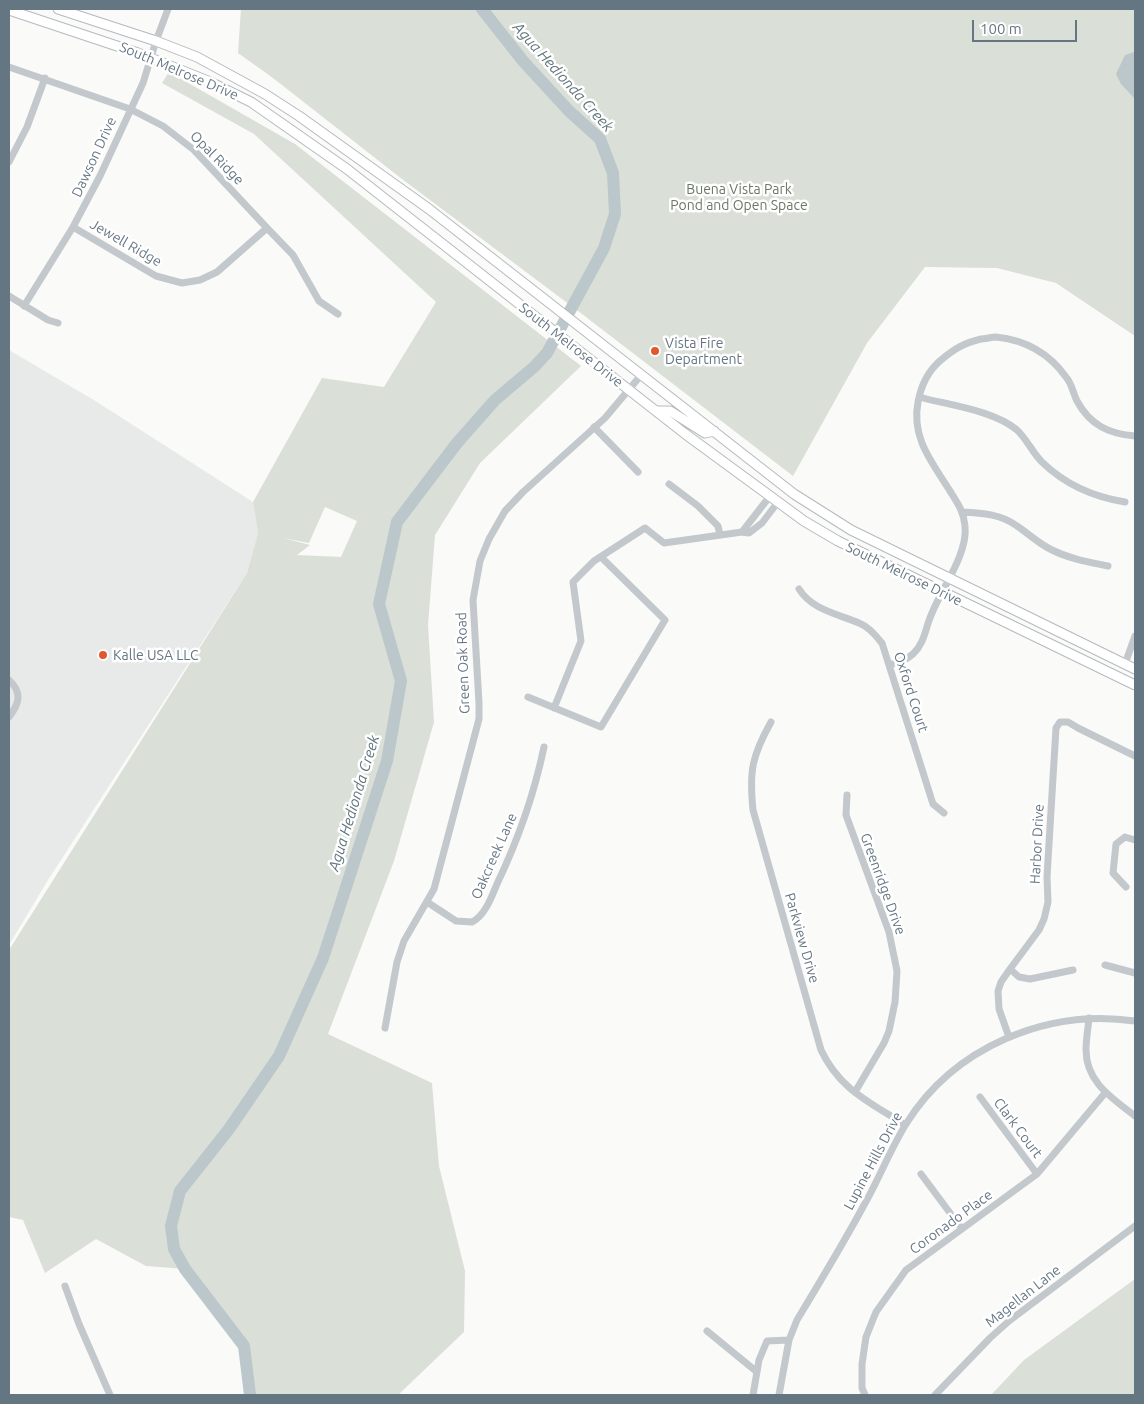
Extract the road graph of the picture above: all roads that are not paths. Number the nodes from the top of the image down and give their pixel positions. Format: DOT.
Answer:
graph roads {
  1 [pos="58,9"];
  2 [pos="168,9"];
  3 [pos="9,10"];
  4 [pos="156,41"];
  5 [pos="150,58"];
  6 [pos="9,67"];
  7 [pos="45,78"];
  8 [pos="130,109"];
  9 [pos="9,162"];
  10 [pos="73,227"];
  11 [pos="267,228"];
  12 [pos="9,296"];
  13 [pos="24,306"];
  14 [pos="338,314"];
  15 [pos="58,323"];
  16 [pos="642,374"];
  17 [pos="629,390"];
  18 [pos="919,397"];
  19 [pos="657,411"];
  20 [pos="594,427"];
  21 [pos="714,431"];
  22 [pos="1135,436"];
  23 [pos="638,472"];
  24 [pos="668,484"];
  25 [pos="770,496"];
  26 [pos="778,502"];
  27 [pos="1125,502"];
  28 [pos="962,512"];
  29 [pos="742,532"];
  30 [pos="720,535"];
  31 [pos="601,557"];
  32 [pos="1108,566"];
  33 [pos="949,578"];
  34 [pos="799,589"];
  35 [pos="942,593"];
  36 [pos="1135,636"];
  37 [pos="1125,664"];
  38 [pos="889,665"];
  39 [pos="1135,669"];
  40 [pos="9,680"];
  41 [pos="1135,685"];
  42 [pos="528,697"];
  43 [pos="554,708"];
  44 [pos="9,717"];
  45 [pos="771,722"];
  46 [pos="544,747"];
  47 [pos="1135,756"];
  48 [pos="847,795"];
  49 [pos="944,813"];
  50 [pos="1135,840"];
  51 [pos="1126,887"];
  52 [pos="427,902"];
  53 [pos="1105,965"];
  54 [pos="1010,968"];
  55 [pos="1073,970"];
  56 [pos="1135,973"];
  57 [pos="1135,1012"];
  58 [pos="1089,1018"];
  59 [pos="1134,1021"];
  60 [pos="385,1028"];
  61 [pos="1009,1037"];
  62 [pos="855,1092"];
  63 [pos="1105,1093"];
  64 [pos="980,1097"];
  65 [pos="1135,1116"];
  66 [pos="905,1124"];
  67 [pos="921,1174"];
  68 [pos="1037,1174"];
  69 [pos="1135,1226"];
  70 [pos="962,1229"];
  71 [pos="65,1286"];
  72 [pos="706,1331"];
  73 [pos="789,1340"];
  74 [pos="757,1372"];
  75 [pos="110,1395"];
  76 [pos="753,1395"];
  77 [pos="779,1395"];
  78 [pos="865,1395"];
  79 [pos="935,1395"];
  1 -- 4 [label="main road, South Melrose Drive"];
  2 -- 4 [label="street, Dawson Drive"];
  3 -- 5 [label="main road, South Melrose Drive"];
  4 -- 5 [label="street, Dawson Drive"];
  4 -- 16 [label="main road, South Melrose Drive"];
  5 -- 8 [label="street, Dawson Drive"];
  5 -- 17 [label="main road, South Melrose Drive"];
  6 -- 7 [label="street, Opal Ridge"];
  7 -- 8 [label="street, Opal Ridge"];
  7 -- 9 [label="street"];
  8 -- 10 [label="street, Dawson Drive"];
  8 -- 11 [label="street, Opal Ridge"];
  10 -- 11 [label="street, Jewell Ridge"];
  10 -- 13 [label="street, Dawson Drive"];
  11 -- 14 [label="street, Opal Ridge"];
  12 -- 13 [label="street"];
  13 -- 15 [label="street"];
  16 -- 17 [label="street, Green Oak Road"];
  16 -- 21 [label="main road, South Melrose Drive"];
  17 -- 19 [label="main road, South Melrose Drive"];
  17 -- 20 [label="street, Green Oak Road"];
  18 -- 22 [label="street"];
  18 -- 27 [label="street"];
  18 -- 28 [label="street"];
  19 -- 21 [label="main road"];
  19 -- 25 [label="main road, South Melrose Drive"];
  20 -- 23 [label="street"];
  20 -- 52 [label="street, Green Oak Road"];
  21 -- 33 [label="main road, South Melrose Drive"];
  24 -- 30 [label="street"];
  25 -- 26 [label="main road, South Melrose Drive"];
  25 -- 29 [label="street"];
  26 -- 29 [label="street"];
  26 -- 35 [label="main road, South Melrose Drive"];
  28 -- 32 [label="street"];
  28 -- 33 [label="street"];
  29 -- 30 [label="street"];
  30 -- 31 [label="street"];
  31 -- 43 [label="street"];
  31 -- 43 [label="street"];
  33 -- 35 [label="street"];
  33 -- 37 [label="main road, South Melrose Drive"];
  34 -- 38 [label="street, Oxford Court"];
  35 -- 38 [label="street"];
  35 -- 41 [label="main road, South Melrose Drive"];
  36 -- 37 [label="street"];
  37 -- 39 [label="main road, South Melrose Drive"];
  38 -- 49 [label="street, Oxford Court"];
  40 -- 44 [label="street"];
  42 -- 43 [label="street"];
  45 -- 62 [label="street, Parkview Drive"];
  46 -- 52 [label="street, Oakcreek Lane"];
  47 -- 54 [label="street, Harbor Drive"];
  48 -- 62 [label="street, Greenridge Drive"];
  50 -- 51 [label="street"];
  52 -- 60 [label="street, Green Oak Road"];
  53 -- 56 [label="street"];
  54 -- 55 [label="street"];
  54 -- 61 [label="street, Harbor Drive"];
  57 -- 59 [label="street"];
  58 -- 59 [label="street, Lupine Hills Drive"];
  58 -- 61 [label="street, Lupine Hills Drive"];
  58 -- 63 [label="street"];
  61 -- 66 [label="street, Lupine Hills Drive"];
  62 -- 66 [label="street, Parkview Drive"];
  63 -- 65 [label="street"];
  63 -- 68 [label="street, Coronado Place"];
  64 -- 68 [label="street, Clark Court"];
  66 -- 73 [label="street, Lupine Hills Drive"];
  67 -- 70 [label="street"];
  68 -- 70 [label="street, Coronado Place"];
  69 -- 79 [label="street, Magellan Lane"];
  70 -- 78 [label="street, Coronado Place"];
  71 -- 75 [label="street"];
  72 -- 74 [label="street"];
  73 -- 74 [label="street"];
  73 -- 77 [label="street, Lupine Hills Drive"];
  74 -- 76 [label="street"];
}
